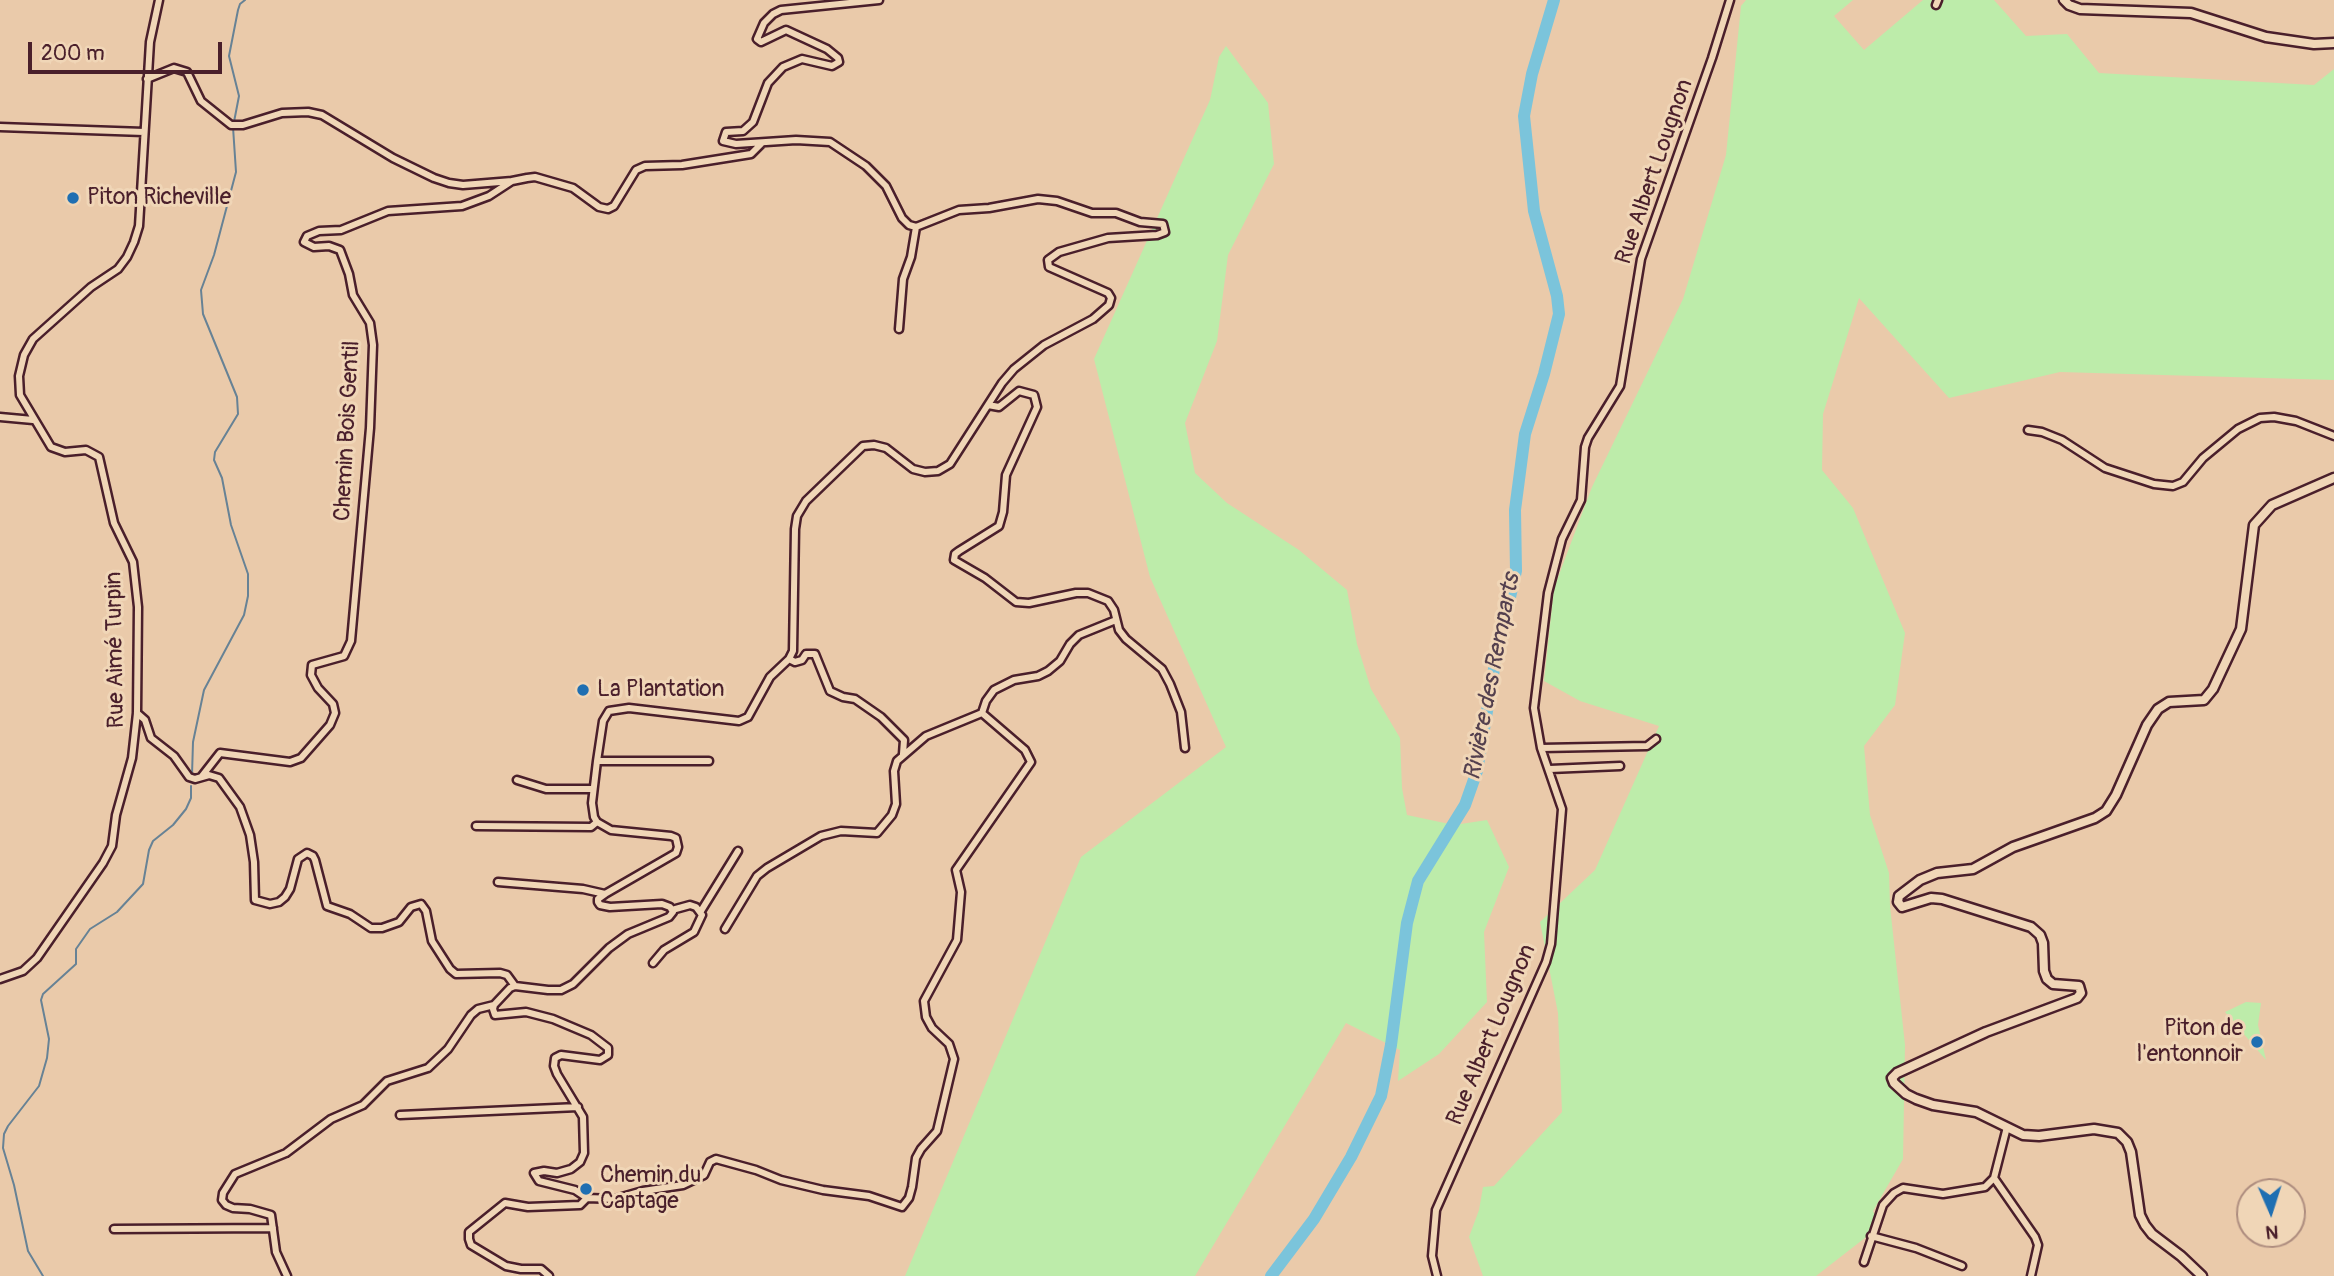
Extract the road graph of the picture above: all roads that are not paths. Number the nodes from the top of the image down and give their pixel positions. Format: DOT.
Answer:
graph roads {
  1 [pos="159,0"];
  2 [pos="879,0"];
  3 [pos="1730,0"];
  4 [pos="2064,0"];
  5 [pos="2334,43"];
  6 [pos="147,79"];
  7 [pos="0,127"];
  8 [pos="144,132"];
  9 [pos="762,143"];
  10 [pos="512,181"];
  11 [pos="916,227"];
  12 [pos="899,329"];
  13 [pos="988,405"];
  14 [pos="0,417"];
  15 [pos="33,420"];
  16 [pos="2028,430"];
  17 [pos="2334,436"];
  18 [pos="2334,478"];
  19 [pos="1116,620"];
  20 [pos="789,659"];
  21 [pos="137,713"];
  22 [pos="982,713"];
  23 [pos="1656,739"];
  24 [pos="1185,748"];
  25 [pos="1541,748"];
  26 [pos="903,756"];
  27 [pos="597,761"];
  28 [pos="709,761"];
  29 [pos="1620,766"];
  30 [pos="1549,769"];
  31 [pos="202,776"];
  32 [pos="517,780"];
  33 [pos="593,789"];
  34 [pos="597,822"];
  35 [pos="476,826"];
  36 [pos="738,851"];
  37 [pos="498,882"];
  38 [pos="605,894"];
  39 [pos="672,910"];
  40 [pos="701,911"];
  41 [pos="725,929"];
  42 [pos="653,963"];
  43 [pos="0,979"];
  44 [pos="515,986"];
  45 [pos="494,1005"];
  46 [pos="578,1107"];
  47 [pos="400,1115"];
  48 [pos="2007,1127"];
  49 [pos="1994,1178"];
  50 [pos="587,1198"];
  51 [pos="273,1228"];
  52 [pos="114,1229"];
  53 [pos="1871,1236"];
  54 [pos="1864,1262"];
  55 [pos="1962,1266"];
  56 [pos="287,1276"];
  57 [pos="549,1276"];
  58 [pos="1437,1276"];
  59 [pos="2031,1276"];
  60 [pos="2202,1276"];
  1 -- 6 [label="street, Rue Aimé Turpin"];
  2 -- 9 [label="street"];
  3 -- 25 [label="street, Rue Albert Lougnon"];
  4 -- 5 [label="main road"];
  6 -- 8 [label="street, Rue Aimé Turpin"];
  6 -- 10 [label="street"];
  7 -- 8 [label="street"];
  8 -- 15 [label="street, Rue Aimé Turpin"];
  9 -- 10 [label="street, Chemin Bois Gentil"];
  9 -- 11 [label="street"];
  10 -- 31 [label="street, Chemin Bois Gentil"];
  11 -- 12 [label="street"];
  11 -- 13 [label="street"];
  13 -- 19 [label="street"];
  13 -- 20 [label="street"];
  14 -- 15 [label="street"];
  15 -- 21 [label="street, Rue Aimé Turpin"];
  16 -- 17 [label="street"];
  18 -- 48 [label="main road"];
  19 -- 22 [label="street"];
  19 -- 24 [label="street"];
  20 -- 26 [label="street"];
  20 -- 27 [label="street"];
  21 -- 31 [label="street"];
  21 -- 43 [label="street, Rue Aimé Turpin"];
  22 -- 26 [label="street"];
  22 -- 50 [label="street"];
  23 -- 25 [label="street"];
  25 -- 30 [label="street, Rue Albert Lougnon"];
  26 -- 41 [label="street"];
  27 -- 28 [label="street"];
  27 -- 33 [label="street"];
  29 -- 30 [label="street"];
  30 -- 58 [label="street, Rue Albert Lougnon"];
  31 -- 44 [label="street"];
  32 -- 33 [label="street"];
  33 -- 34 [label="street"];
  34 -- 35 [label="street"];
  34 -- 38 [label="street"];
  36 -- 40 [label="street"];
  37 -- 38 [label="street"];
  38 -- 39 [label="street"];
  39 -- 40 [label="street"];
  39 -- 44 [label="street"];
  40 -- 42 [label="street"];
  44 -- 45 [label="street"];
  45 -- 46 [label="street"];
  45 -- 51 [label="street"];
  46 -- 47 [label="street"];
  46 -- 50 [label="street"];
  48 -- 49 [label="street"];
  48 -- 60 [label="main road"];
  49 -- 53 [label="street"];
  49 -- 59 [label="street"];
  50 -- 57 [label="street"];
  51 -- 52 [label="street"];
  51 -- 56 [label="street"];
  53 -- 54 [label="street"];
  53 -- 55 [label="street"];
}
